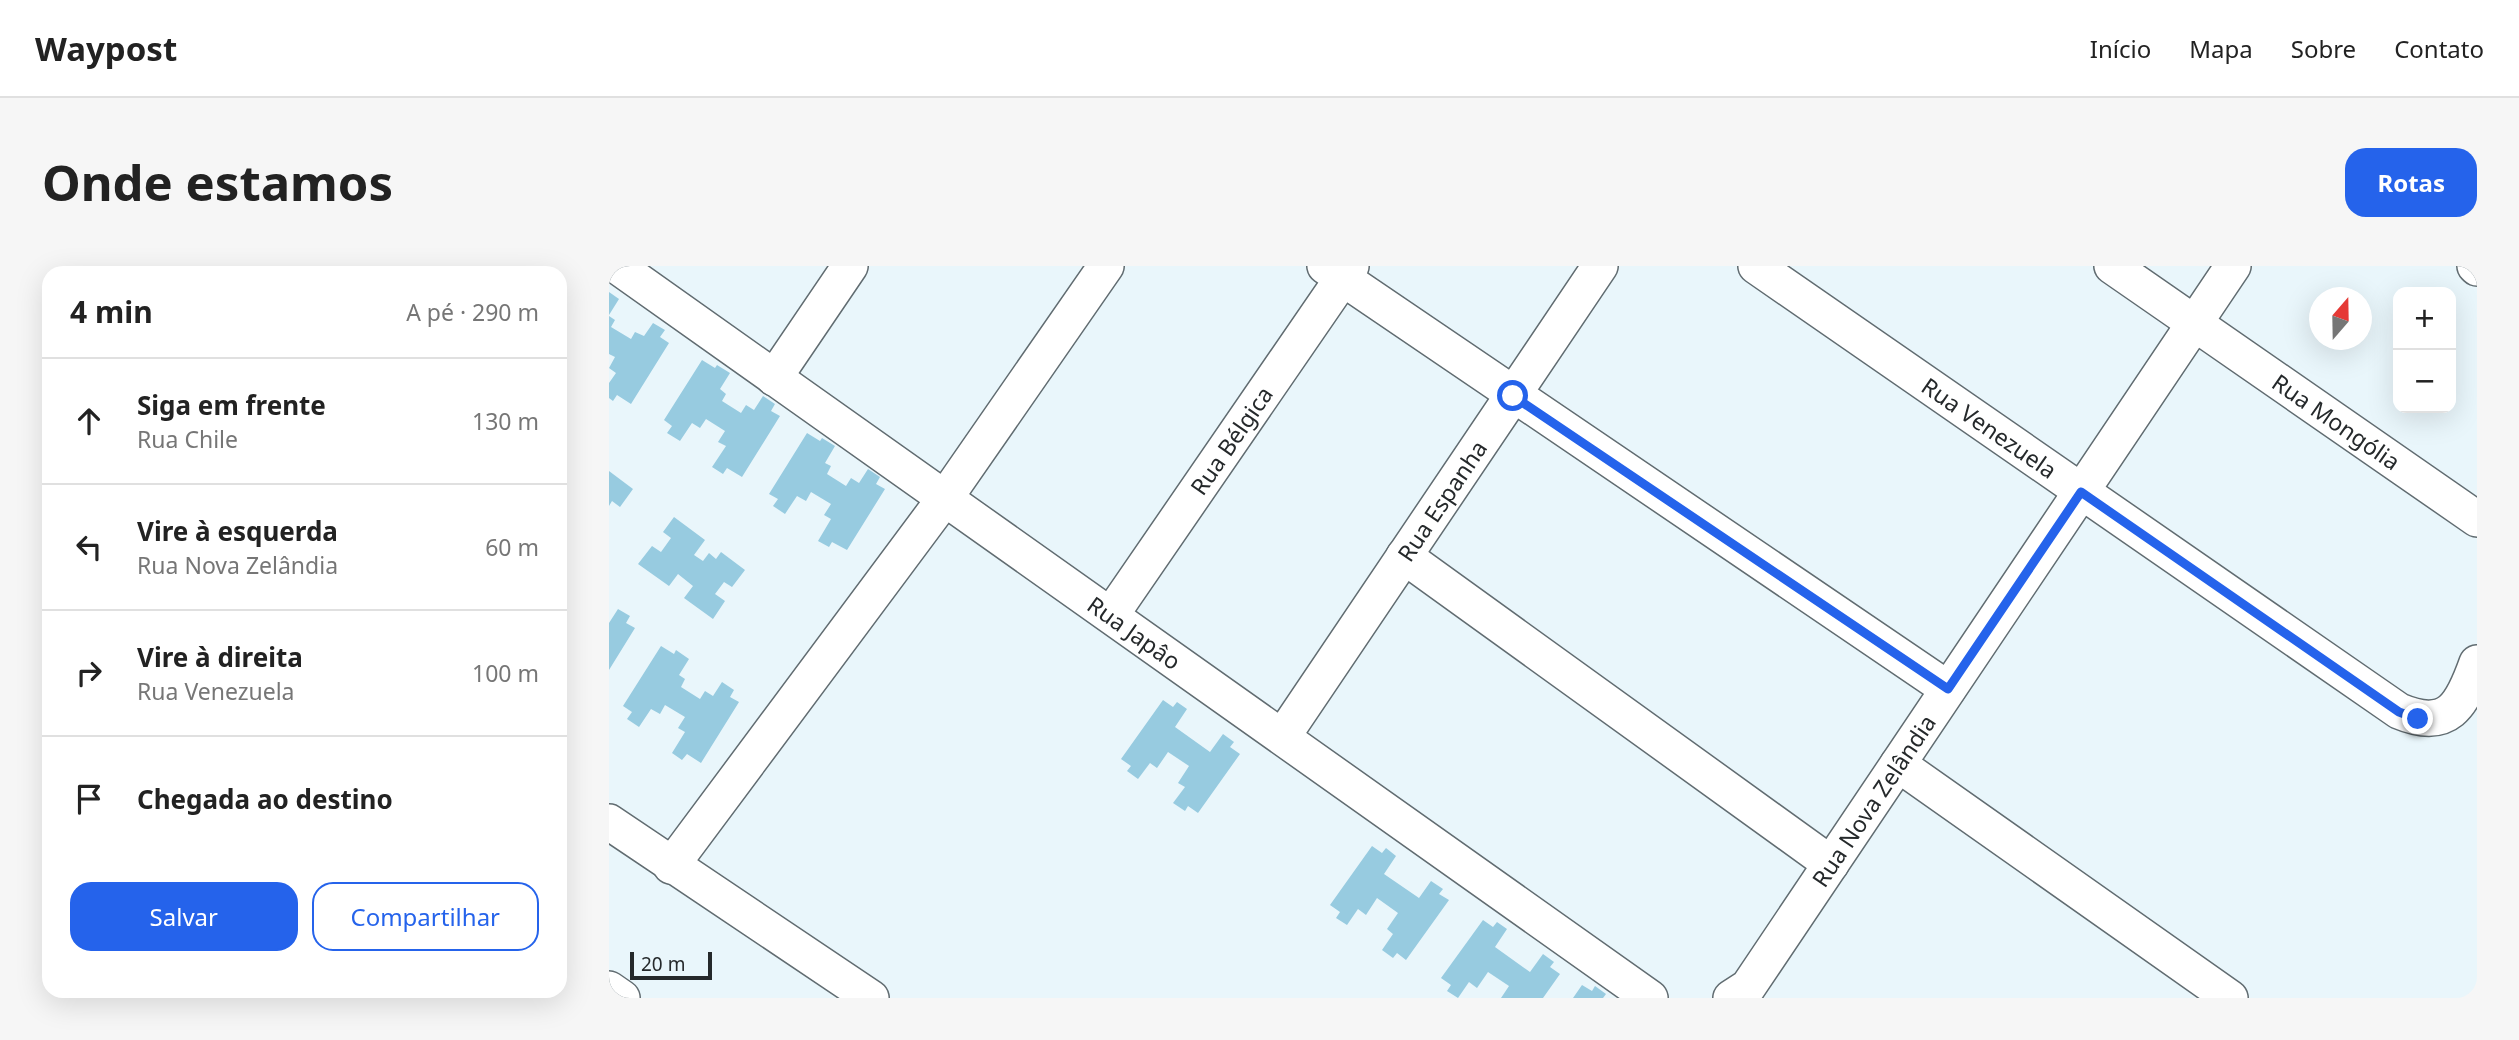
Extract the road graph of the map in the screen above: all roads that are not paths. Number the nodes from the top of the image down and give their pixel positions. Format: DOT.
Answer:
graph roads {
  1 [pos="617,266"];
  2 [pos="851,266"];
  3 [pos="1106,266"];
  4 [pos="1600,266"];
  5 [pos="1756,266"];
  6 [pos="2112,266"];
  7 [pos="2233,266"];
  8 [pos="1339,270"];
  9 [pos="2194,324"];
  10 [pos="774,378"];
  11 [pos="1513,396"];
  12 [pos="2081,492"];
  13 [pos="945,498"];
  14 [pos="2477,519"];
  15 [pos="1404,556"];
  16 [pos="1111,615"];
  17 [pos="2477,663"];
  18 [pos="1948,689"];
  19 [pos="1283,736"];
  20 [pos="1898,764"];
  21 [pos="609,822"];
  22 [pos="1831,864"];
  23 [pos="671,866"];
  24 [pos="609,989"];
  25 [pos="1739,993"];
  26 [pos="622,998"];
  27 [pos="871,998"];
  28 [pos="1650,998"];
  29 [pos="2230,998"];
  1 -- 10 [label="street, Rua Japâo"];
  2 -- 10 [label="street"];
  3 -- 13 [label="street"];
  4 -- 11 [label="street, Rua Espanha"];
  5 -- 12 [label="street, Rua Venezuela"];
  6 -- 9 [label="street, Rua Mongólia"];
  7 -- 9 [label="street, Rua Nova Zelândia"];
  8 -- 11 [label="street"];
  8 -- 16 [label="street, Rua Bélgica"];
  9 -- 12 [label="street, Rua Nova Zelândia"];
  9 -- 14 [label="street, Rua Mongólia"];
  10 -- 13 [label="street, Rua Japâo"];
  11 -- 15 [label="street, Rua Espanha"];
  11 -- 18 [label="street"];
  12 -- 17 [label="street, Rua Venezuela"];
  12 -- 18 [label="street, Rua Nova Zelândia"];
  13 -- 16 [label="street, Rua Japâo"];
  13 -- 23 [label="street"];
  15 -- 19 [label="street, Rua Espanha"];
  15 -- 22 [label="street"];
  16 -- 19 [label="street, Rua Japâo"];
  18 -- 20 [label="street, Rua Nova Zelândia"];
  19 -- 28 [label="street, Rua Japâo"];
  20 -- 22 [label="street, Rua Nova Zelândia"];
  20 -- 29 [label="street"];
  21 -- 23 [label="street"];
  22 -- 25 [label="street, Rua Nova Zelândia"];
  23 -- 27 [label="street"];
  24 -- 26 [label="street"];
}
